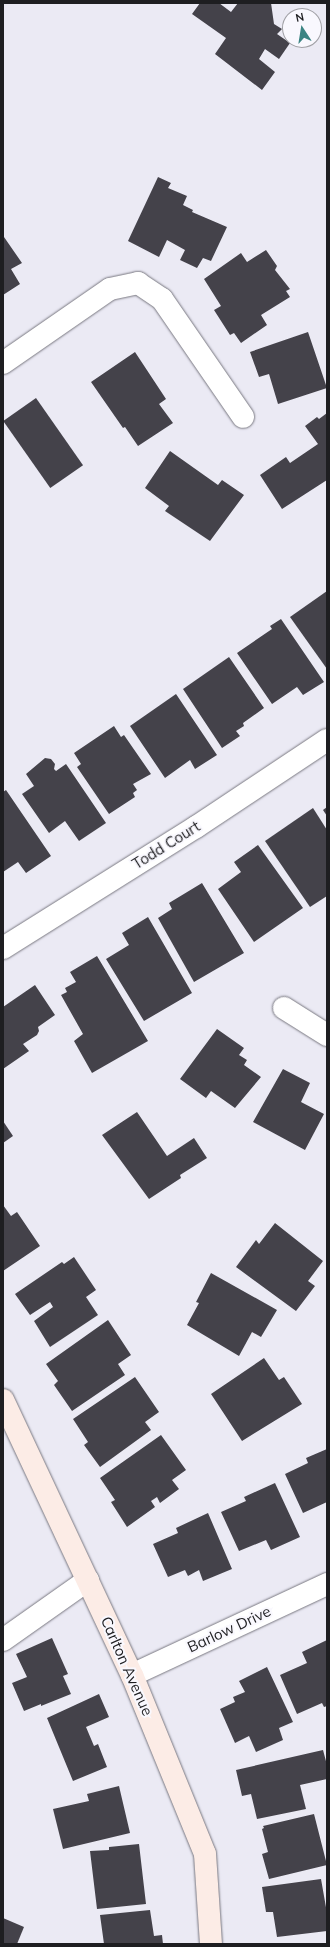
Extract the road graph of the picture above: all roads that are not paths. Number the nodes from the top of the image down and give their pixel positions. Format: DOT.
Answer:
graph roads {
  1 [pos="3,363"];
  2 [pos="243,417"];
  3 [pos="327,740"];
  4 [pos="3,948"];
  5 [pos="284,1008"];
  6 [pos="327,1035"];
  7 [pos="3,1400"];
  8 [pos="88,1580"];
  9 [pos="327,1584"];
  10 [pos="3,1640"];
  11 [pos="132,1675"];
  12 [pos="211,1944"];
  1 -- 2 [label="street"];
  3 -- 4 [label="street, Todd Court"];
  5 -- 6 [label="street"];
  7 -- 8 [label="street, Carlton Avenue"];
  8 -- 10 [label="street"];
  8 -- 11 [label="street, Carlton Avenue"];
  9 -- 11 [label="street, Barlow Drive"];
  11 -- 12 [label="street, Carlton Avenue"];
}
